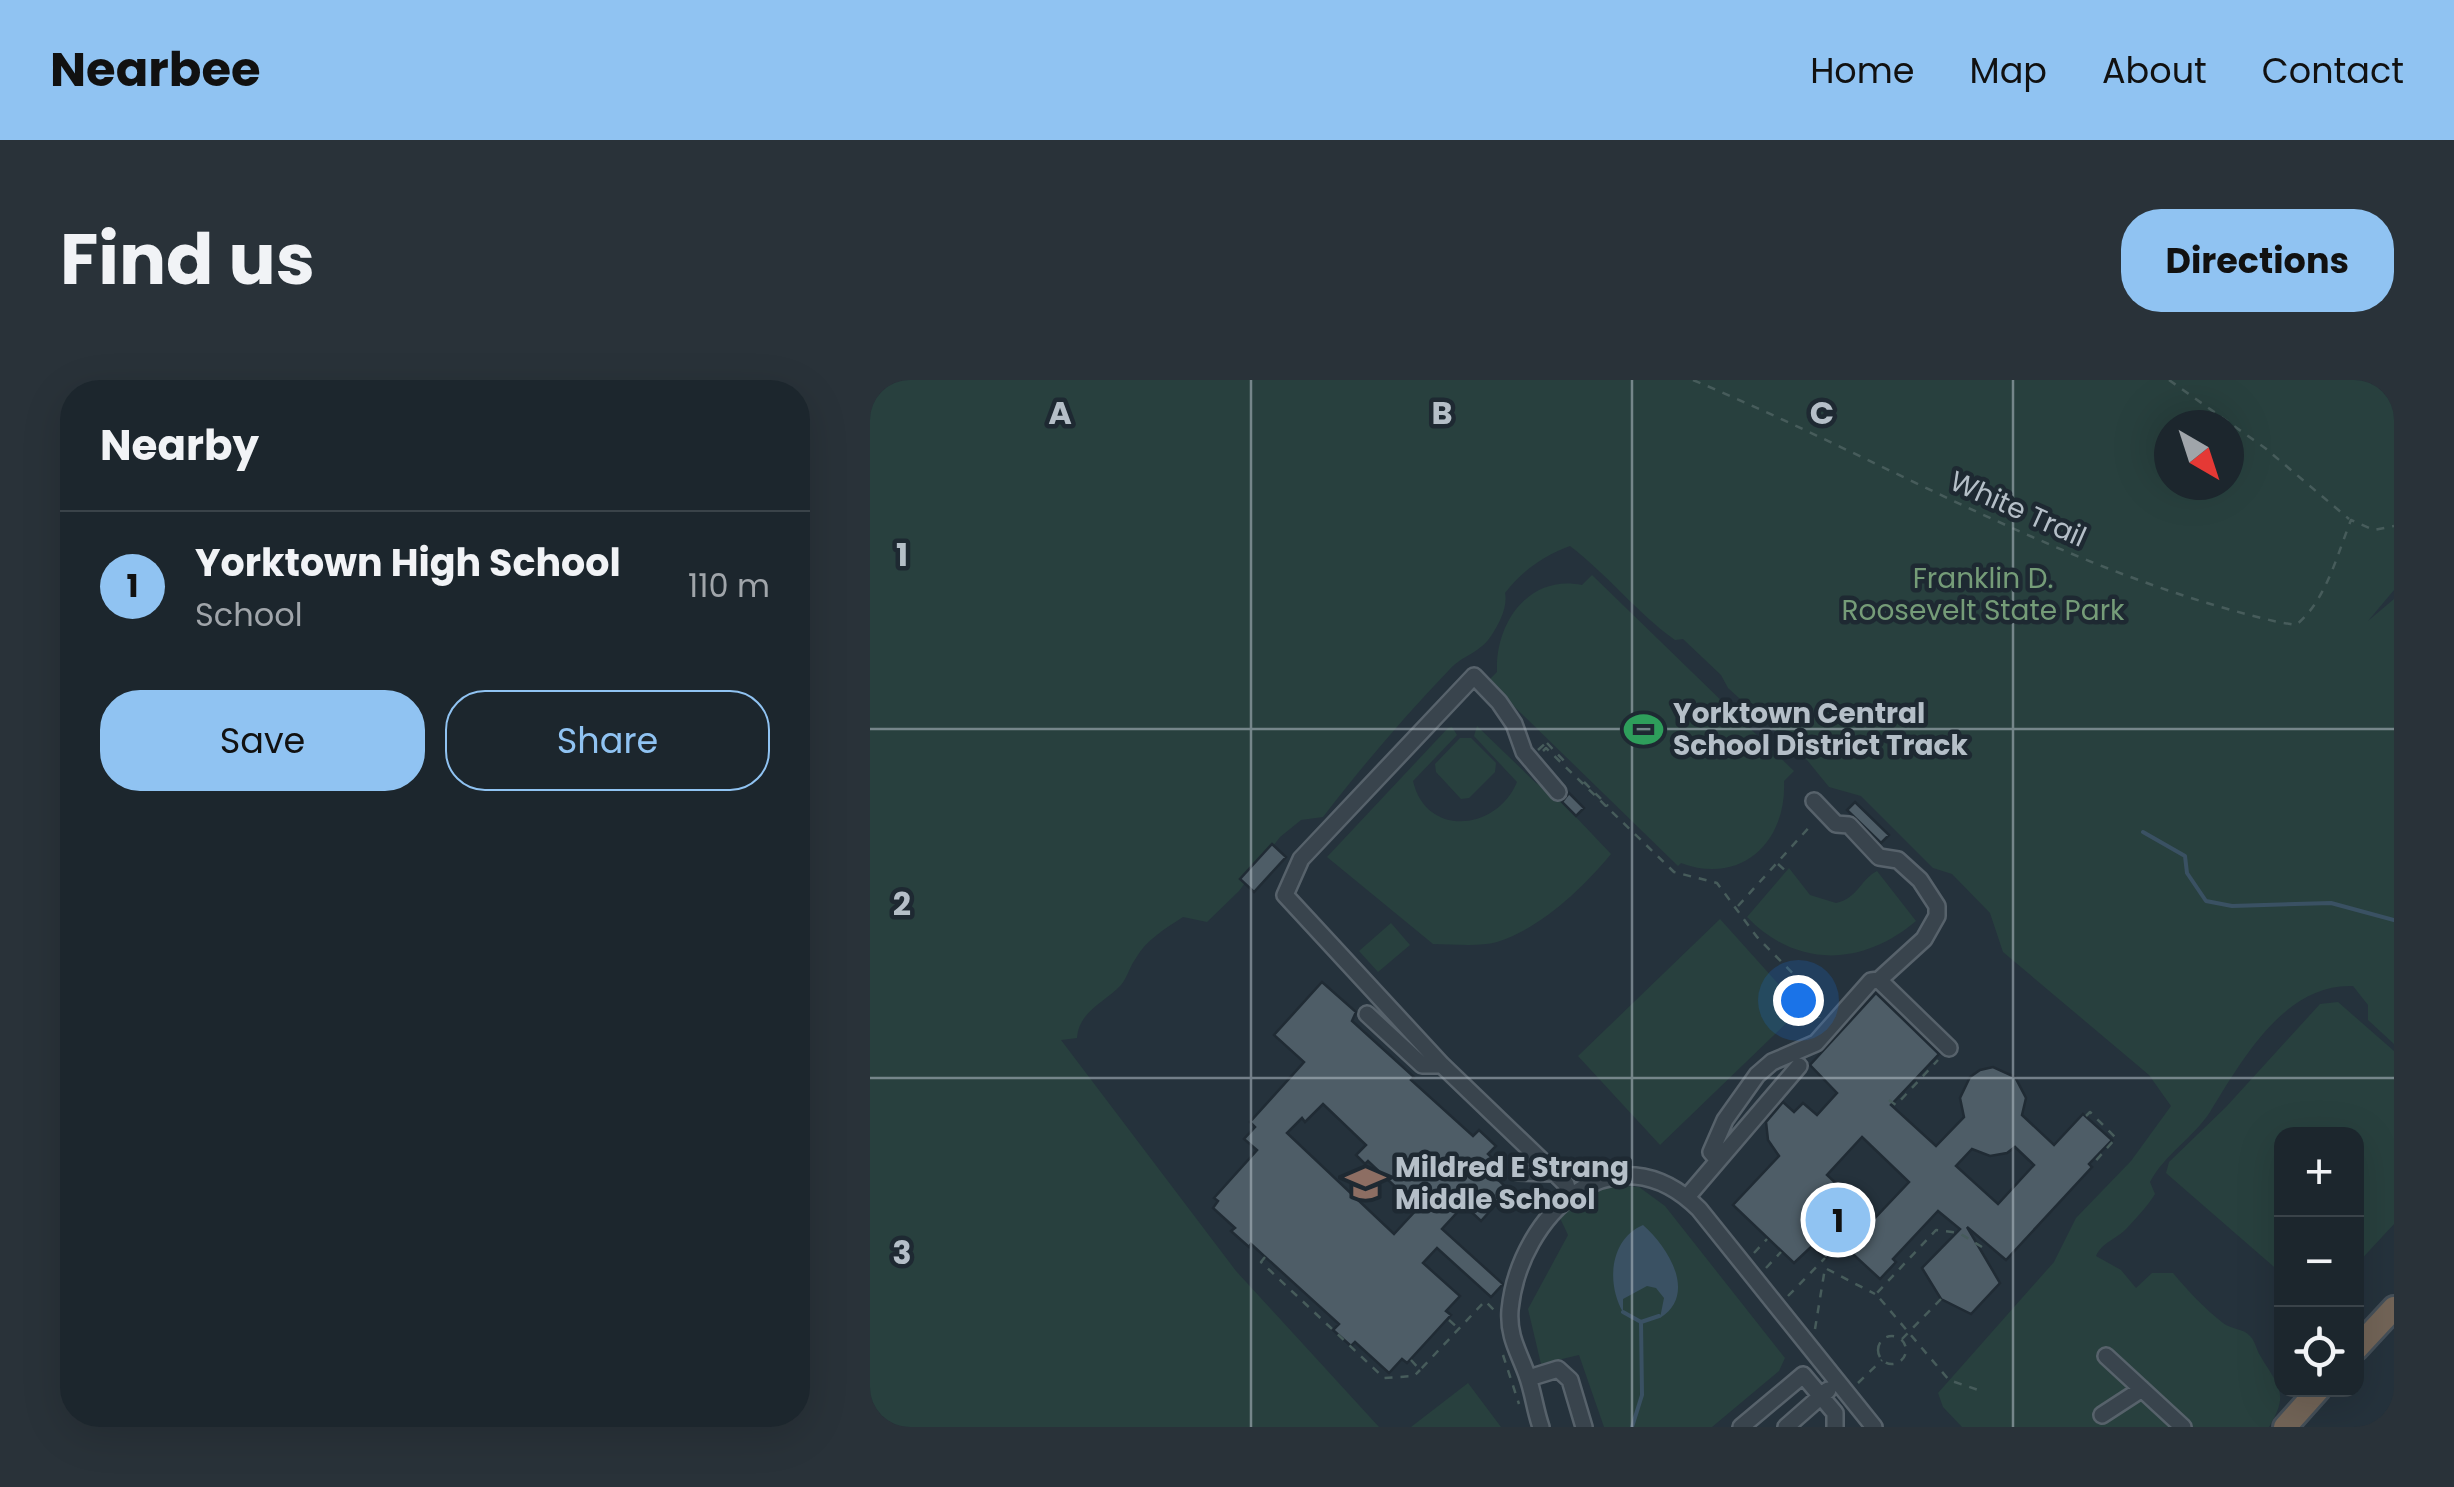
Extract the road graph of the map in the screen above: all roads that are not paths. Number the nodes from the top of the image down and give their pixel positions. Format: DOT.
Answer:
graph roads {
  1 [pos="1558,792"];
  2 [pos="1819,806"];
  3 [pos="1880,980"];
  4 [pos="1367,1014"];
  5 [pos="1949,1048"];
  6 [pos="1442,1065"];
  7 [pos="1799,1066"];
  8 [pos="1718,1160"];
  9 [pos="1518,1172"];
  10 [pos="1556,1173"];
  11 [pos="1569,1196"];
  12 [pos="1687,1197"];
  13 [pos="2394,1308"];
  14 [pos="2364,1340"];
  15 [pos="1814,1355"];
  16 [pos="2106,1356"];
  17 [pos="1802,1375"];
  18 [pos="1529,1378"];
  19 [pos="1837,1382"];
  20 [pos="2142,1389"];
  21 [pos="1821,1395"];
  22 [pos="2313,1397"];
  23 [pos="1857,1406"];
  24 [pos="2102,1415"];
  25 [pos="1836,1423"];
  26 [pos="1540,1427"];
  27 [pos="1584,1427"];
  28 [pos="1742,1427"];
  29 [pos="1786,1427"];
  30 [pos="1874,1427"];
  31 [pos="2183,1427"];
  32 [pos="2285,1427"];
  1 -- 6 [label="lane"];
  2 -- 3 [label="lane"];
  3 -- 5 [label="lane"];
  3 -- 8 [label="lane"];
  4 -- 6 [label="lane"];
  6 -- 10 [label="lane"];
  7 -- 8 [label="lane"];
  8 -- 12 [label="lane"];
  9 -- 10 [label="lane"];
  10 -- 11 [label="lane"];
  11 -- 12 [label="lane"];
  11 -- 18 [label="lane"];
  12 -- 15 [label="lane"];
  13 -- 14 [label="highway"];
  15 -- 17 [label="lane"];
  15 -- 19 [label="lane"];
  16 -- 20 [label="lane"];
  17 -- 21 [label="lane"];
  17 -- 28 [label="lane"];
  18 -- 26 [label="lane"];
  18 -- 27 [label="lane"];
  19 -- 21 [label="lane"];
  19 -- 23 [label="lane"];
  20 -- 24 [label="lane"];
  20 -- 31 [label="lane"];
  21 -- 25 [label="lane"];
  21 -- 29 [label="lane"];
  22 -- 32 [label="highway"];
  23 -- 25 [label="lane"];
  23 -- 30 [label="lane"];
}
